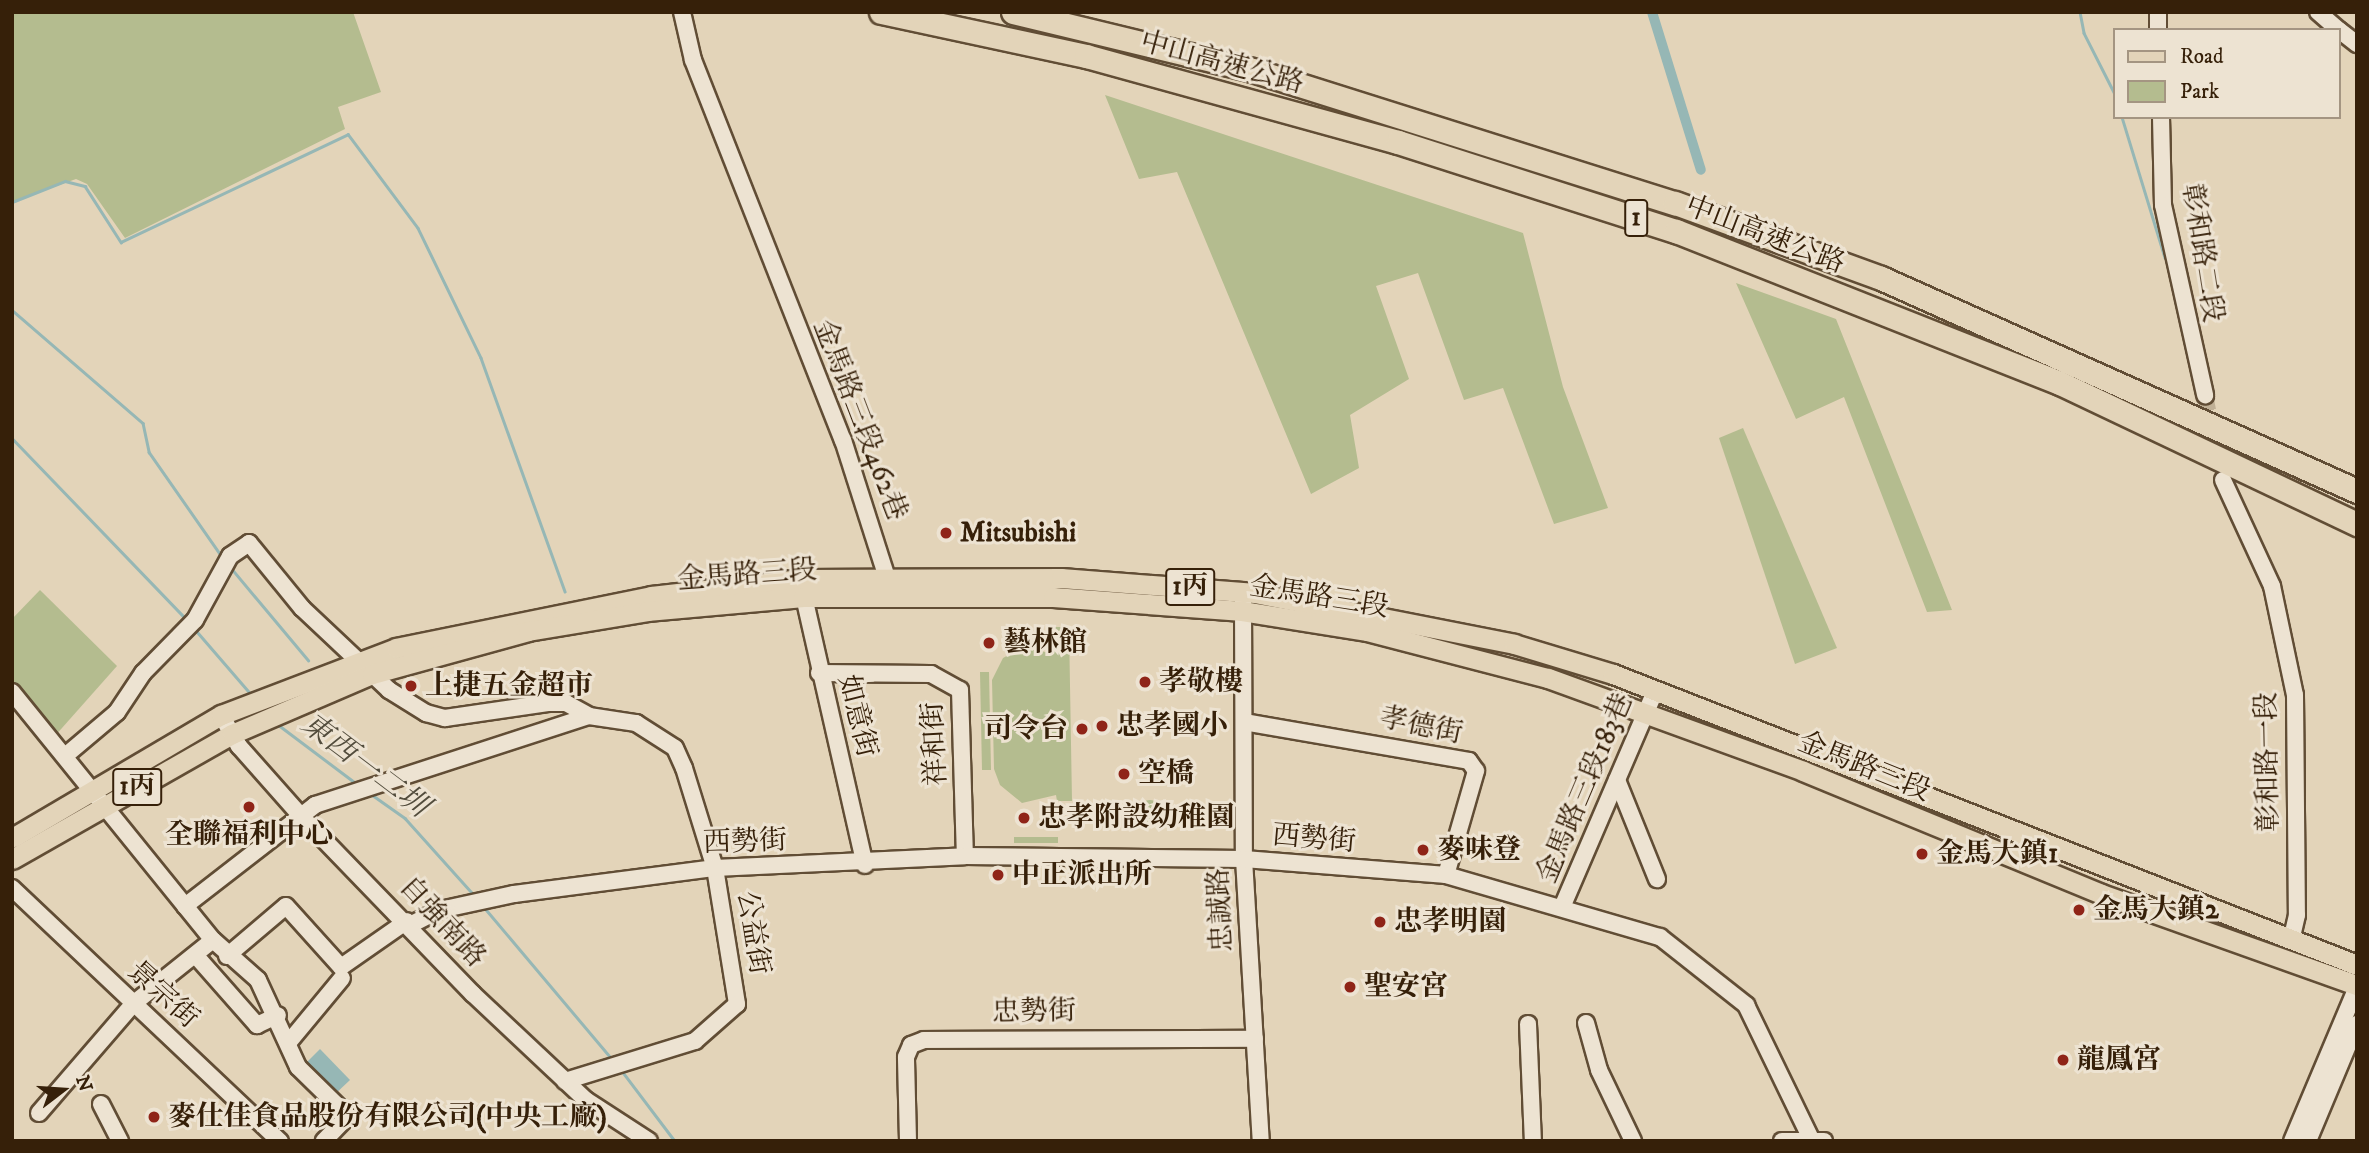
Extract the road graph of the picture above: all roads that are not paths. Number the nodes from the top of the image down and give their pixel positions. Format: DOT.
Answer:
graph roads {
  1 [pos="682,12"];
  2 [pos="881,12"];
  3 [pos="1013,12"];
  4 [pos="2318,12"];
  5 [pos="2337,28"];
  6 [pos="2341,32"];
  7 [pos="2357,44"];
  8 [pos="2161,119"];
  9 [pos="2205,395"];
  10 [pos="2222,480"];
  11 [pos="2357,491"];
  12 [pos="2357,524"];
  13 [pos="888,575"];
  14 [pos="802,588"];
  15 [pos="1244,591"];
  16 [pos="892,596"];
  17 [pos="617,609"];
  18 [pos="1242,611"];
  19 [pos="358,659"];
  20 [pos="819,673"];
  21 [pos="372,674"];
  22 [pos="1655,691"];
  23 [pos="12,692"];
  24 [pos="221,715"];
  25 [pos="1644,715"];
  26 [pos="589,716"];
  27 [pos="1244,722"];
  28 [pos="232,734"];
  29 [pos="65,756"];
  30 [pos="1617,780"];
  31 [pos="92,789"];
  32 [pos="102,807"];
  33 [pos="301,816"];
  34 [pos="12,838"];
  35 [pos="965,856"];
  36 [pos="12,859"];
  37 [pos="1244,859"];
  38 [pos="865,865"];
  39 [pos="715,867"];
  40 [pos="1446,876"];
  41 [pos="1657,879"];
  42 [pos="12,888"];
  43 [pos="1563,905"];
  44 [pos="185,906"];
  45 [pos="408,923"];
  46 [pos="213,940"];
  47 [pos="2291,940"];
  48 [pos="227,956"];
  49 [pos="197,957"];
  50 [pos="2357,965"];
  51 [pos="342,972"];
  52 [pos="2357,986"];
  53 [pos="133,1004"];
  54 [pos="278,1015"];
  55 [pos="1586,1023"];
  56 [pos="1528,1024"];
  57 [pos="2357,1024"];
  58 [pos="1255,1040"];
  59 [pos="289,1042"];
  60 [pos="565,1081"];
  61 [pos="101,1104"];
  62 [pos="39,1113"];
  63 [pos="1817,1140"];
  64 [pos="120,1141"];
  65 [pos="280,1141"];
  66 [pos="324,1141"];
  67 [pos="649,1141"];
  68 [pos="908,1141"];
  69 [pos="1261,1141"];
  70 [pos="1533,1141"];
  71 [pos="1633,1141"];
  72 [pos="1782,1141"];
  73 [pos="2292,1141"];
  74 [pos="2308,1141"];
  1 -- 13 [label="street, 金馬路三段462巷"];
  2 -- 12 [label="highway, 中山高速公路 / 1"];
  3 -- 11 [label="highway, 中山高速公路 / 1"];
  4 -- 5 [label="street"];
  6 -- 7 [label="street"];
  8 -- 9 [label="street, 彰和路二段"];
  10 -- 47 [label="street, 彰和路一段"];
  13 -- 14 [label="main road, 金馬路三段 / 1丙"];
  13 -- 15 [label="main road, 金馬路三段 / 1丙"];
  13 -- 16 [label="street, 金馬路三段462巷"];
  14 -- 16 [label="main road, 金馬路三段 / 1丙"];
  14 -- 17 [label="main road, 金馬路三段 / 1丙"];
  14 -- 20 [label="street, 如意街"];
  15 -- 18 [label="street, 忠誠路"];
  15 -- 22 [label="main road, 金馬路三段 / 1丙"];
  16 -- 18 [label="main road, 金馬路三段 / 1丙"];
  17 -- 19 [label="main road, 金馬路三段 / 1丙"];
  17 -- 21 [label="main road, 金馬路三段 / 1丙"];
  18 -- 25 [label="main road, 金馬路三段 / 1丙"];
  18 -- 27 [label="street, 忠誠路"];
  19 -- 21 [label="street"];
  19 -- 24 [label="main road, 金馬路三段 / 1丙"];
  19 -- 29 [label="street"];
  20 -- 35 [label="street, 祥和街"];
  20 -- 38 [label="street, 如意街"];
  21 -- 26 [label="street"];
  21 -- 28 [label="main road, 金馬路三段 / 1丙"];
  22 -- 25 [label="street, 金馬路三段183巷"];
  22 -- 47 [label="main road, 金馬路三段 / 1丙"];
  23 -- 29 [label="street"];
  24 -- 28 [label="street, 自強南路"];
  24 -- 31 [label="main road, 金馬路三段 / 1丙"];
  25 -- 30 [label="street, 金馬路三段183巷"];
  25 -- 52 [label="main road, 金馬路三段 / 1丙"];
  26 -- 33 [label="street, 公益街"];
  26 -- 39 [label="street, 公益街"];
  27 -- 37 [label="street, 忠誠路"];
  27 -- 40 [label="street, 孝德街"];
  28 -- 32 [label="main road, 金馬路三段 / 1丙"];
  28 -- 33 [label="street, 自強南路"];
  29 -- 31 [label="street"];
  30 -- 41 [label="street"];
  30 -- 43 [label="street, 金馬路三段183巷"];
  31 -- 32 [label="street"];
  31 -- 34 [label="main road, 金馬路三段 / 1丙"];
  32 -- 36 [label="main road, 金馬路三段 / 1丙"];
  32 -- 44 [label="street"];
  33 -- 44 [label="street, 公益街"];
  33 -- 45 [label="street, 自強南路"];
  35 -- 37 [label="street, 西勢街"];
  35 -- 38 [label="street, 西勢街"];
  37 -- 40 [label="street, 西勢街"];
  37 -- 58 [label="street, 忠誠路"];
  38 -- 39 [label="street, 西勢街"];
  39 -- 45 [label="street, 西勢街"];
  39 -- 60 [label="street, 公益街"];
  40 -- 43 [label="street, 西勢街"];
  42 -- 53 [label="street, 景宗街"];
  43 -- 63 [label="street, 西勢街"];
  44 -- 46 [label="street"];
  45 -- 51 [label="street, 西勢街"];
  45 -- 60 [label="street, 自強南路"];
  46 -- 48 [label="street"];
  46 -- 49 [label="street"];
  47 -- 50 [label="main road, 金馬路三段 / 1丙"];
  48 -- 51 [label="street"];
  48 -- 54 [label="street"];
  49 -- 53 [label="street"];
  49 -- 54 [label="street"];
  51 -- 59 [label="street, 西勢街"];
  52 -- 73 [label="street"];
  53 -- 62 [label="street"];
  53 -- 65 [label="street, 景宗街"];
  54 -- 59 [label="street"];
  55 -- 71 [label="street"];
  56 -- 70 [label="street"];
  57 -- 74 [label="street"];
  58 -- 68 [label="street, 忠勢街"];
  58 -- 69 [label="street, 忠誠路"];
  59 -- 66 [label="street"];
  60 -- 67 [label="street, 自強南路"];
  61 -- 64 [label="street"];
  63 -- 72 [label="street"];
}
